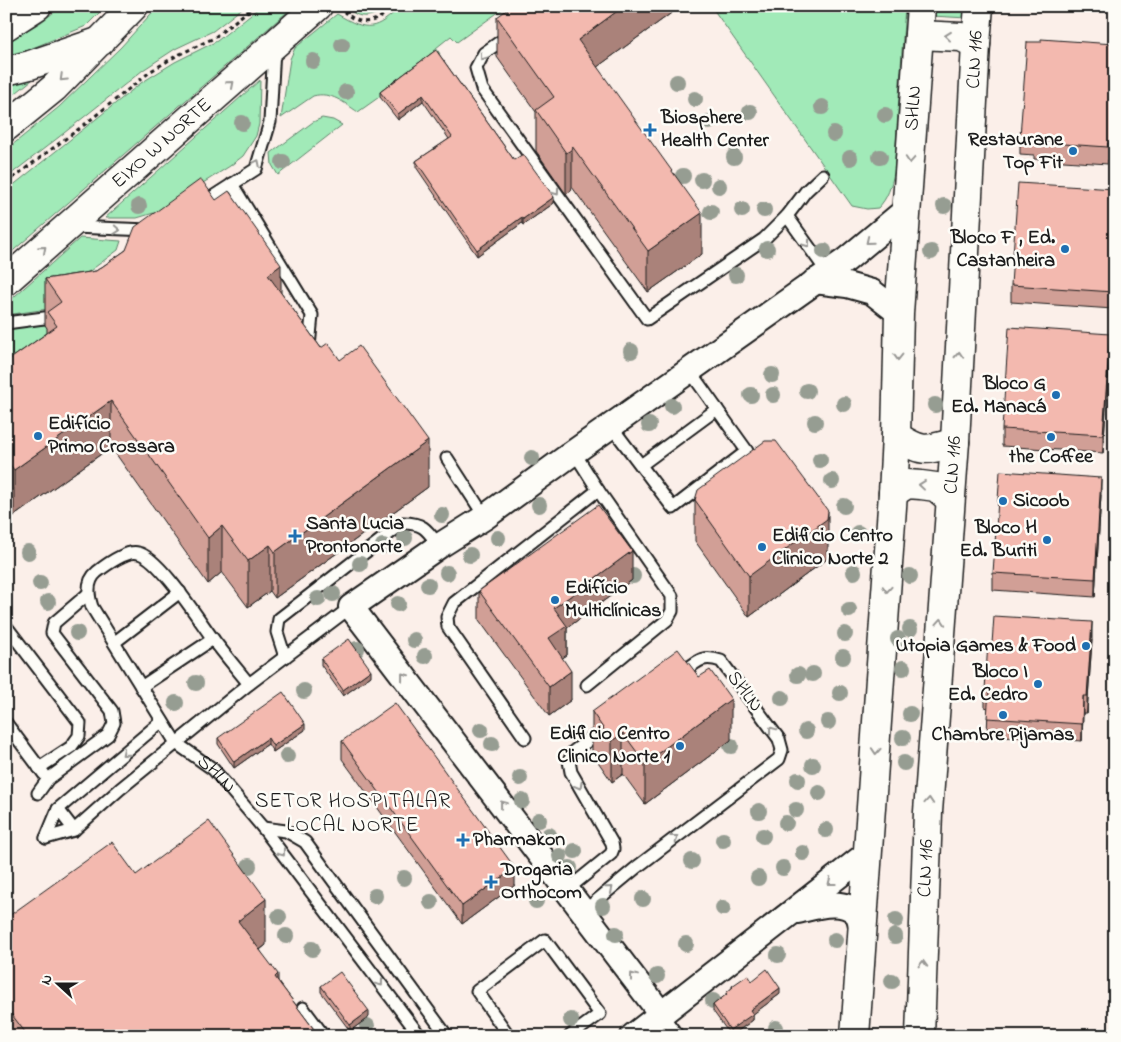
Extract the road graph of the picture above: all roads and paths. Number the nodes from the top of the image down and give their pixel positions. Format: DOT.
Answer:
graph roads {
  1 [pos="37,6"];
  2 [pos="134,6"];
  3 [pos="254,6"];
  4 [pos="395,6"];
  5 [pos="921,6"];
  6 [pos="980,6"];
  7 [pos="329,8"];
  8 [pos="6,26"];
  9 [pos="520,27"];
  10 [pos="919,35"];
  11 [pos="101,41"];
  12 [pos="976,44"];
  13 [pos="275,46"];
  14 [pos="6,71"];
  15 [pos="6,127"];
  16 [pos="823,175"];
  17 [pos="6,183"];
  18 [pos="232,184"];
  19 [pos="906,210"];
  20 [pos="187,214"];
  21 [pos="787,216"];
  22 [pos="68,226"];
  23 [pos="158,229"];
  24 [pos="821,276"];
  25 [pos="6,281"];
  26 [pos="899,313"];
  27 [pos="73,314"];
  28 [pos="6,323"];
  29 [pos="308,354"];
  30 [pos="689,370"];
  31 [pos="717,409"];
  32 [pos="611,426"];
  33 [pos="896,436"];
  34 [pos="954,442"];
  35 [pos="574,452"];
  36 [pos="447,458"];
  37 [pos="640,465"];
  38 [pos="598,490"];
  39 [pos="893,493"];
  40 [pos="950,499"];
  41 [pos="485,517"];
  42 [pos="439,546"];
  43 [pos="180,592"];
  44 [pos="88,594"];
  45 [pos="351,607"];
  46 [pos="6,626"];
  47 [pos="213,639"];
  48 [pos="115,642"];
  49 [pos="285,657"];
  50 [pos="671,681"];
  51 [pos="248,684"];
  52 [pos="587,685"];
  53 [pos="141,687"];
  54 [pos="162,721"];
  55 [pos="614,722"];
  56 [pos="6,723"];
  57 [pos="10,738"];
  58 [pos="525,738"];
  59 [pos="176,743"];
  60 [pos="39,768"];
  61 [pos="48,779"];
  62 [pos="38,793"];
  63 [pos="58,809"];
  64 [pos="263,828"];
  65 [pos="74,830"];
  66 [pos="869,852"];
  67 [pos="568,889"];
  68 [pos="584,911"];
  69 [pos="793,912"];
  70 [pos="863,933"];
  71 [pos="303,1008"];
  72 [pos="662,1015"];
  73 [pos="920,1024"];
  74 [pos="324,1036"];
  75 [pos="420,1036"];
  76 [pos="447,1036"];
  77 [pos="509,1036"];
  78 [pos="570,1036"];
  79 [pos="633,1036"];
  80 [pos="678,1036"];
  81 [pos="856,1036"];
  1 -- 8 [label="main road"];
  2 -- 11 [label="main road"];
  3 -- 17 [label="path"];
  4 -- 7 [label="path"];
  5 -- 10 [label="main road, SHLN"];
  6 -- 12 [label="main road, CLN 116"];
  7 -- 13 [label="main road, EIXO W NORTE"];
  9 -- 21 [label="lane, one-way"];
  12 -- 10 [label="main road, one-way"];
  10 -- 19 [label="main road, SHLN, one-way"];
  11 -- 14 [label="main road"];
  11 -- 15 [label="main road, one-way"];
  34 -- 12 [label="main road, CLN 116, one-way"];
  18 -- 13 [label="lane, one-way"];
  22 -- 13 [label="main road, EIXO W NORTE, one-way"];
  16 -- 21 [label="lane"];
  18 -- 20 [label="lane"];
  18 -- 29 [label="lane"];
  19 -- 24 [label="street, SHLN, one-way"];
  19 -- 26 [label="main road, SHLN"];
  21 -- 24 [label="lane, one-way"];
  22 -- 23 [label="lane, one-way"];
  25 -- 22 [label="main road, EIXO W NORTE, one-way"];
  24 -- 26 [label="street"];
  24 -- 30 [label="street, SHLN"];
  26 -- 33 [label="main road, SHLN, one-way"];
  27 -- 28 [label="lane"];
  30 -- 31 [label="lane"];
  30 -- 32 [label="street, SHLN"];
  31 -- 37 [label="lane"];
  31 -- 37 [label="lane"];
  32 -- 35 [label="street, SHLN"];
  32 -- 37 [label="lane"];
  33 -- 34 [label="main road"];
  33 -- 39 [label="main road, SHLN"];
  34 -- 40 [label="main road, CLN 116"];
  35 -- 38 [label="lane"];
  35 -- 41 [label="street, SHLN"];
  36 -- 41 [label="lane"];
  38 -- 52 [label="lane"];
  38 -- 58 [label="lane"];
  40 -- 39 [label="main road, one-way"];
  39 -- 66 [label="main road, SHLN, one-way"];
  73 -- 40 [label="main road, CLN 116, one-way"];
  41 -- 42 [label="street, SHLN"];
  42 -- 45 [label="street, SHLN"];
  42 -- 49 [label="lane"];
  43 -- 44 [label="lane"];
  43 -- 47 [label="lane"];
  43 -- 48 [label="lane"];
  44 -- 48 [label="lane"];
  44 -- 61 [label="lane"];
  45 -- 49 [label="lane, SHLN"];
  67 -- 45 [label="street, one-way"];
  46 -- 60 [label="lane"];
  47 -- 51 [label="lane"];
  47 -- 53 [label="lane"];
  48 -- 53 [label="lane"];
  49 -- 51 [label="lane, SHLN"];
  68 -- 50 [label="lane, SHLN, one-way"];
  51 -- 59 [label="lane, SHLN"];
  53 -- 54 [label="lane"];
  54 -- 59 [label="lane"];
  54 -- 63 [label="lane, one-way"];
  55 -- 67 [label="lane, one-way"];
  56 -- 57 [label="lane"];
  57 -- 60 [label="lane"];
  59 -- 64 [label="lane, SHLN"];
  59 -- 65 [label="lane"];
  60 -- 61 [label="lane"];
  61 -- 62 [label="lane"];
  63 -- 65 [label="lane"];
  63 -- 65 [label="lane"];
  64 -- 75 [label="lane, SHLN, one-way"];
  64 -- 76 [label="lane"];
  66 -- 69 [label="street, SHLN, one-way"];
  66 -- 70 [label="main road, SHLN"];
  67 -- 68 [label="street"];
  72 -- 68 [label="street, one-way"];
  69 -- 70 [label="street, SHLN"];
  69 -- 72 [label="street, SHLN"];
  70 -- 81 [label="main road, SHLN"];
  71 -- 74 [label="lane"];
  72 -- 79 [label="street, SHLN"];
  72 -- 80 [label="lane"];
  77 -- 78 [label="lane"];
}
